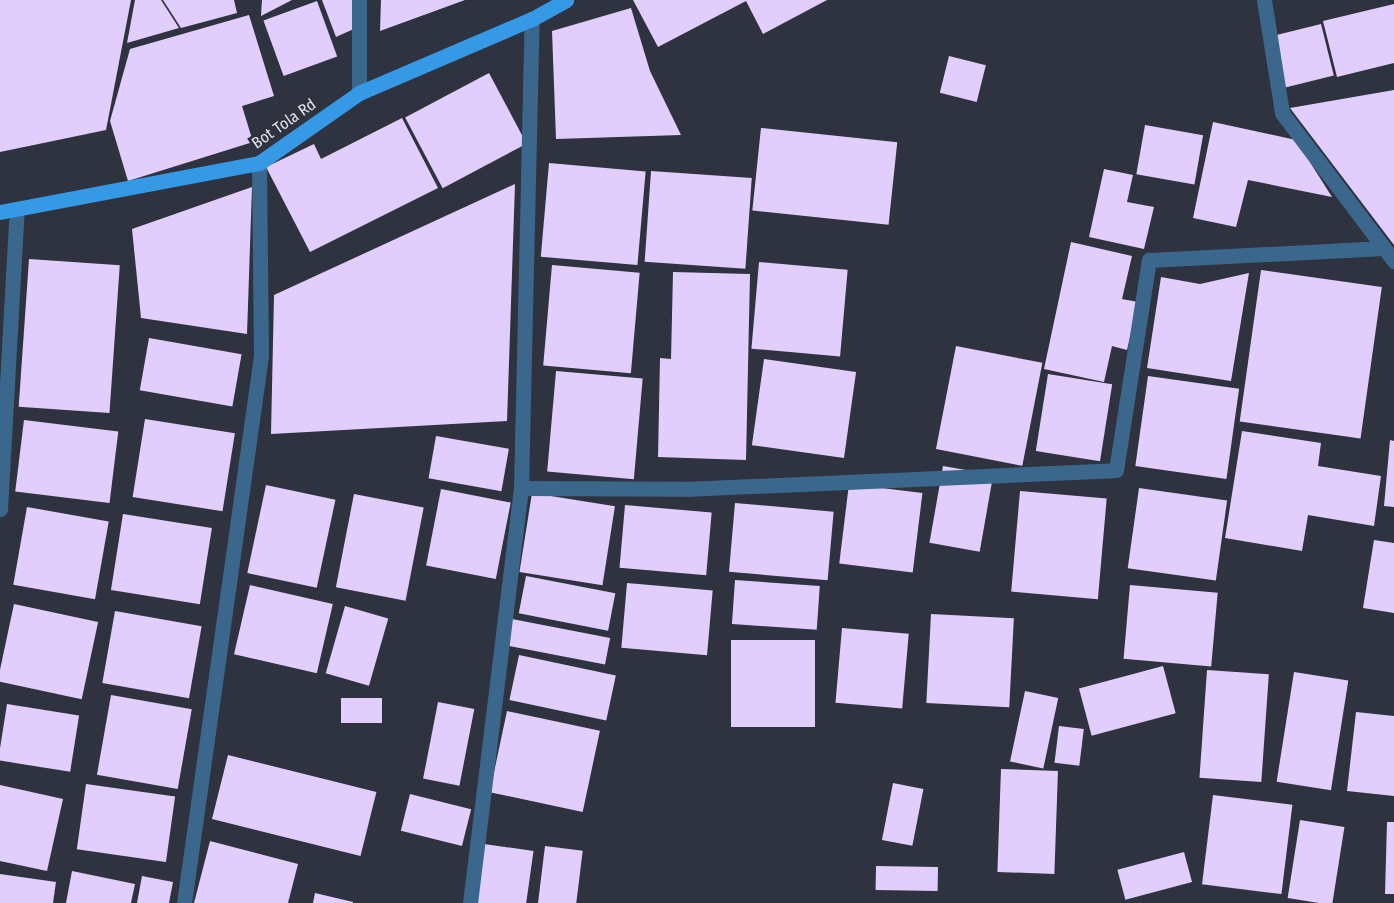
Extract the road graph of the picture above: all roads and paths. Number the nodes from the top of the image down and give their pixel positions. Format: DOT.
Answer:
graph roads {
  1 [pos="359,0"];
  2 [pos="566,0"];
  3 [pos="1264,0"];
  4 [pos="532,19"];
  5 [pos="359,93"];
  6 [pos="259,164"];
  7 [pos="16,209"];
  8 [pos="0,212"];
  9 [pos="1389,255"];
  10 [pos="522,488"];
  11 [pos="0,509"];
  12 [pos="184,903"];
  13 [pos="470,903"];
  1 -- 5 [label="street"];
  2 -- 4 [label="main road, Bot Tola Rd"];
  3 -- 9 [label="street"];
  4 -- 5 [label="main road, Bot Tola Rd"];
  4 -- 10 [label="street"];
  5 -- 6 [label="main road, Bot Tola Rd"];
  6 -- 7 [label="main road, Bot Tola Rd"];
  6 -- 12 [label="street"];
  7 -- 8 [label="main road, Bot Tola Rd"];
  7 -- 11 [label="street"];
  9 -- 10 [label="street"];
  10 -- 13 [label="street"];
}
